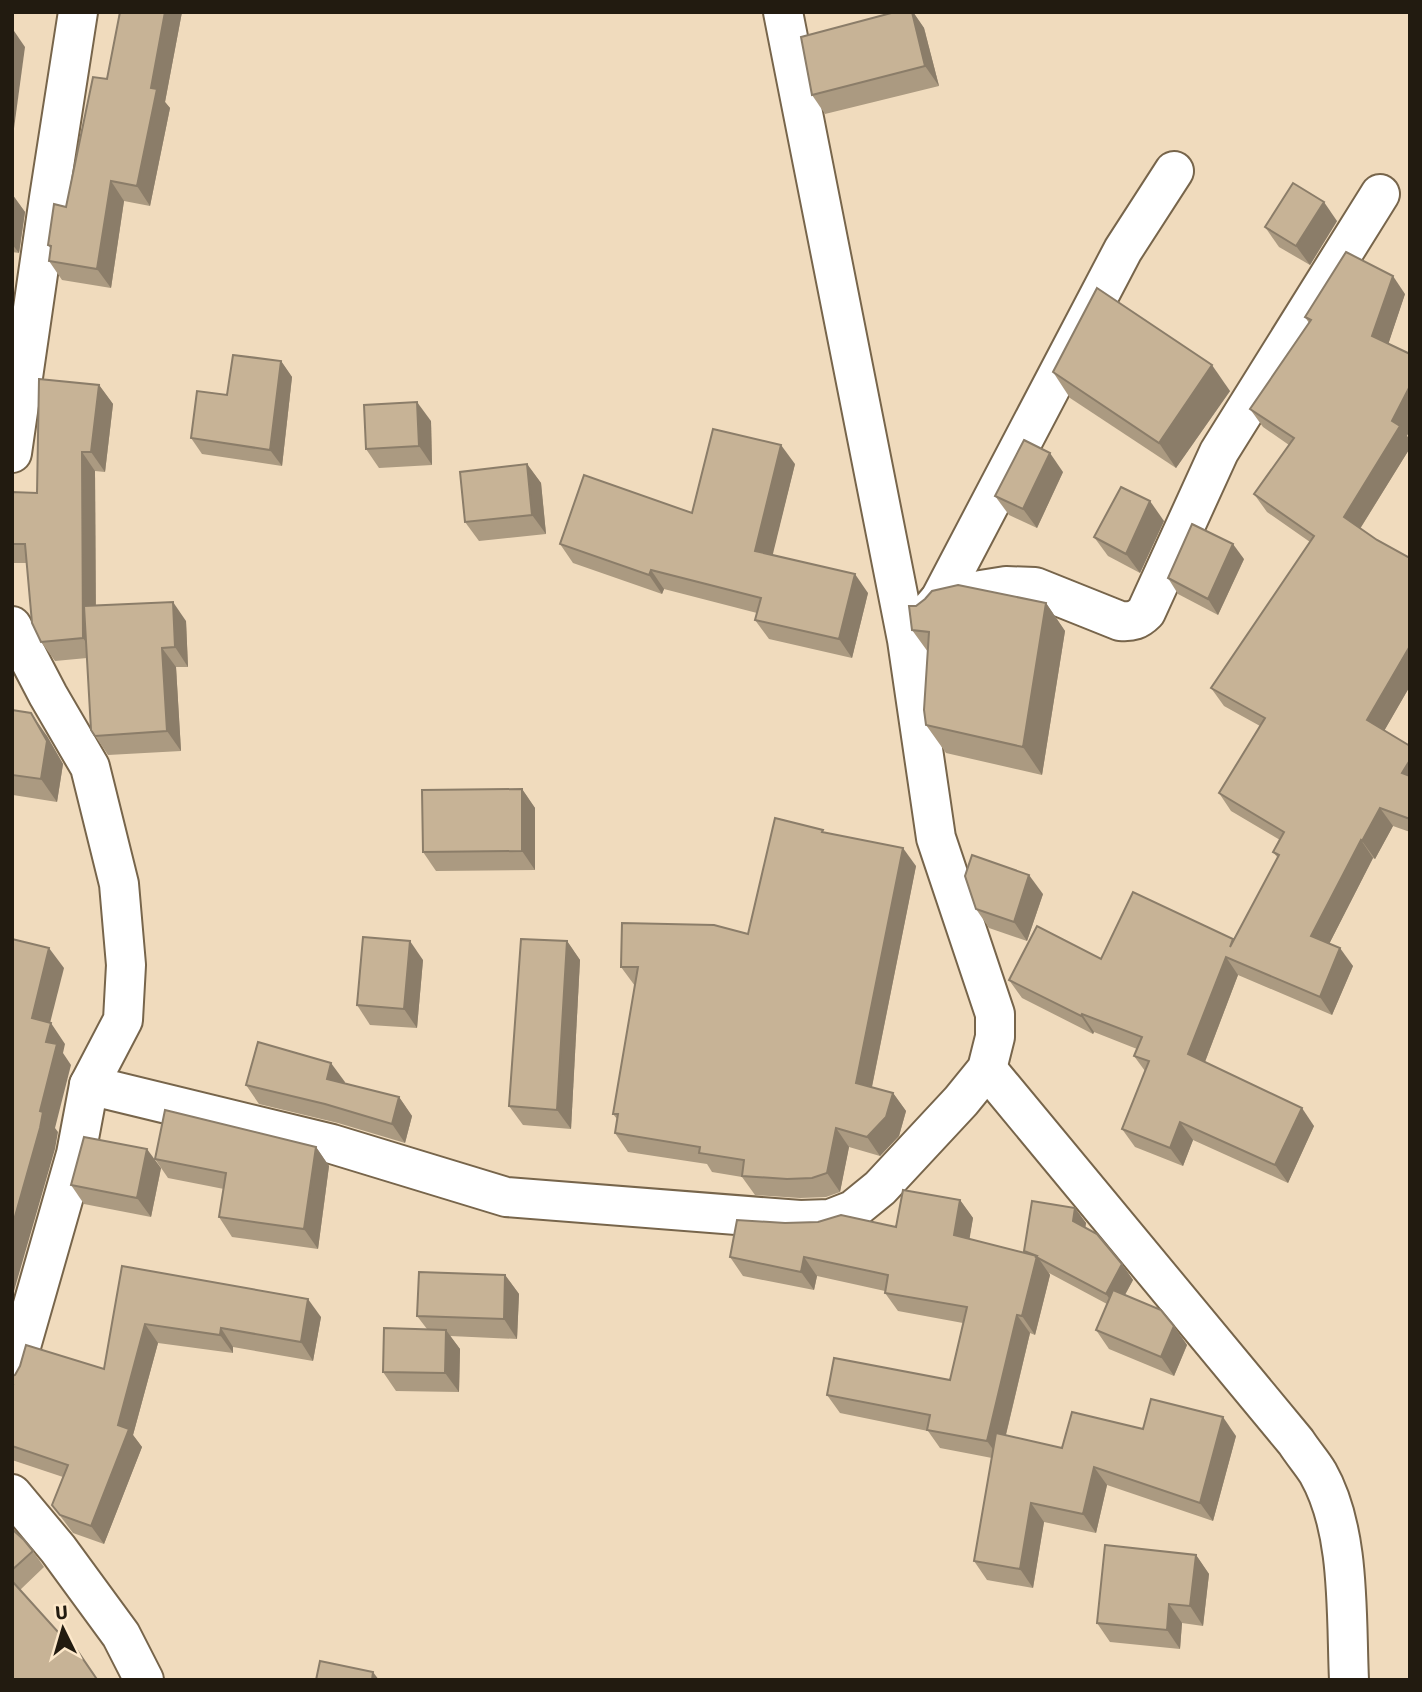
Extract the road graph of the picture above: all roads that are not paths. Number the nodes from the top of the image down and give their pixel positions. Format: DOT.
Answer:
graph roads {
  1 [pos="78,12"];
  2 [pos="783,12"];
  3 [pos="1174,171"];
  4 [pos="1380,194"];
  5 [pos="12,453"];
  6 [pos="940,599"];
  7 [pos="12,626"];
  8 [pos="907,640"];
  9 [pos="987,1069"];
  10 [pos="89,1084"];
  11 [pos="12,1378"];
  12 [pos="12,1494"];
  13 [pos="144,1680"];
  14 [pos="1349,1680"];
  1 -- 5 [label="street"];
  2 -- 8 [label="street"];
  3 -- 6 [label="street"];
  4 -- 6 [label="street"];
  6 -- 8 [label="street"];
  7 -- 10 [label="street"];
  8 -- 9 [label="street"];
  9 -- 10 [label="street"];
  9 -- 14 [label="street"];
  10 -- 11 [label="street"];
  12 -- 13 [label="street"];
}
